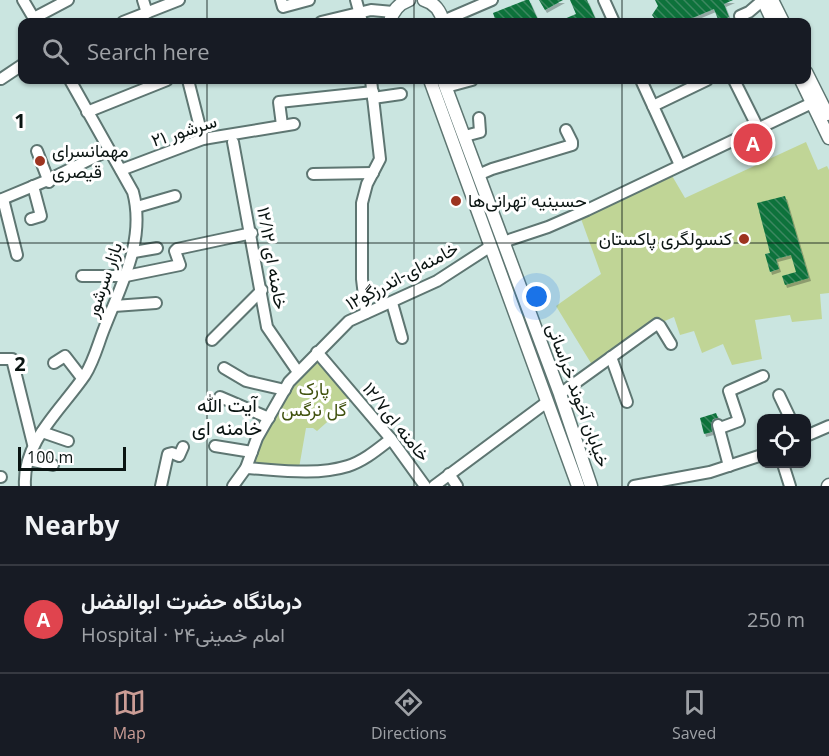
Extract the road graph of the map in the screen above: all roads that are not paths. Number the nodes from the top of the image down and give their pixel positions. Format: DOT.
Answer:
graph roads {
  1 [pos="23,0"];
  2 [pos="68,0"];
  3 [pos="143,0"];
  4 [pos="180,0"];
  5 [pos="281,0"];
  6 [pos="309,0"];
  7 [pos="356,0"];
  8 [pos="424,0"];
  9 [pos="492,0"];
  10 [pos="604,0"];
  11 [pos="763,0"];
  12 [pos="772,0"];
  13 [pos="398,8"];
  14 [pos="147,13"];
  15 [pos="740,16"];
  16 [pos="361,17"];
  17 [pos="34,18"];
  18 [pos="38,18"];
  19 [pos="134,18"];
  20 [pos="441,18"];
  21 [pos="452,18"];
  22 [pos="612,18"];
  23 [pos="771,18"];
  24 [pos="781,18"];
  25 [pos="18,68"];
  26 [pos="1,79"];
  27 [pos="811,82"];
  28 [pos="72,84"];
  29 [pos="156,84"];
  30 [pos="189,84"];
  31 [pos="372,84"];
  32 [pos="431,84"];
  33 [pos="445,84"];
  34 [pos="643,84"];
  35 [pos="699,84"];
  36 [pos="736,84"];
  37 [pos="804,84"];
  38 [pos="401,94"];
  39 [pos="373,95"];
  40 [pos="653,106"];
  41 [pos="823,110"];
  42 [pos="87,112"];
  43 [pos="479,118"];
  44 [pos="758,128"];
  45 [pos="566,130"];
  46 [pos="465,136"];
  47 [pos="829,138"];
  48 [pos="203,139"];
  49 [pos="233,142"];
  50 [pos="109,150"];
  51 [pos="37,151"];
  52 [pos="680,165"];
  53 [pos="121,170"];
  54 [pos="373,173"];
  55 [pos="313,174"];
  56 [pos="478,175"];
  57 [pos="49,181"];
  58 [pos="33,186"];
  59 [pos="175,196"];
  60 [pos="2,200"];
  61 [pos="137,207"];
  62 [pos="31,219"];
  63 [pos="252,233"];
  64 [pos="503,242"];
  65 [pos="491,246"];
  66 [pos="157,248"];
  67 [pos="134,252"];
  68 [pos="17,255"];
  69 [pos="82,276"];
  70 [pos="126,276"];
  71 [pos="262,290"];
  72 [pos="156,303"];
  73 [pos="392,303"];
  74 [pos="114,306"];
  75 [pos="366,313"];
  76 [pos="402,338"];
  77 [pos="212,340"];
  78 [pos="671,344"];
  79 [pos="317,352"];
  80 [pos="611,357"];
  81 [pos="0,359"];
  82 [pos="54,363"];
  83 [pos="225,368"];
  84 [pos="298,372"];
  85 [pos="763,376"];
  86 [pos="82,378"];
  87 [pos="285,390"];
  88 [pos="560,394"];
  89 [pos="779,395"];
  90 [pos="220,397"];
  91 [pos="547,402"];
  92 [pos="627,402"];
  93 [pos="788,414"];
  94 [pos="269,418"];
  95 [pos="829,426"];
  96 [pos="42,432"];
  97 [pos="811,434"];
  98 [pos="391,439"];
  99 [pos="68,441"];
  100 [pos="33,444"];
  101 [pos="215,446"];
  102 [pos="183,447"];
  103 [pos="252,452"];
  104 [pos="757,457"];
  105 [pos="29,460"];
  106 [pos="53,465"];
  107 [pos="729,466"];
  108 [pos="246,468"];
  109 [pos="784,468"];
  110 [pos="449,474"];
  111 [pos="25,486"];
  112 [pos="161,486"];
  113 [pos="232,486"];
  114 [pos="425,486"];
  115 [pos="434,486"];
  116 [pos="458,486"];
  117 [pos="578,486"];
  118 [pos="591,486"];
  119 [pos="634,486"];
  120 [pos="790,486"];
  1 -- 17 [label="street"];
  2 -- 18 [label="street"];
  3 -- 14 [label="street"];
  4 -- 14 [label="street"];
  5 -- 6 [label="street"];
  7 -- 16 [label="street"];
  8 -- 20 [label="main road"];
  9 -- 21 [label="street"];
  10 -- 22 [label="street"];
  11 -- 15 [label="street"];
  11 -- 23 [label="main road"];
  12 -- 24 [label="main road"];
  13 -- 16 [label="street"];
  14 -- 19 [label="street"];
  25 -- 26 [label="street"];
  27 -- 41 [label="main road"];
  28 -- 42 [label="street, بازار سرشور"];
  29 -- 42 [label="street"];
  30 -- 48 [label="street"];
  31 -- 39 [label="street"];
  32 -- 65 [label="main road, خیابان آخوند خراسانی"];
  33 -- 46 [label="main road, خیابان آخوند خراسانی"];
  34 -- 40 [label="street"];
  35 -- 40 [label="street"];
  36 -- 44 [label="street"];
  37 -- 41 [label="main road"];
  38 -- 39 [label="street"];
  39 -- 48 [label="street, سرشور ۲۱"];
  39 -- 54 [label="street"];
  40 -- 52 [label="street"];
  41 -- 44 [label="street"];
  41 -- 47 [label="main road"];
  42 -- 50 [label="street, بازار سرشور"];
  43 -- 46 [label="street"];
  44 -- 52 [label="street"];
  45 -- 56 [label="street"];
  46 -- 56 [label="main road, خیابان آخوند خراسانی"];
  48 -- 53 [label="street, سرشور ۲۱"];
  49 -- 63 [label="street, خامنه ای ۱۲/۱۲"];
  50 -- 53 [label="street, بازار سرشور"];
  50 -- 57 [label="street"];
  51 -- 57 [label="street"];
  52 -- 64 [label="street"];
  53 -- 61 [label="street, بازار سرشور"];
  54 -- 55 [label="street"];
  54 -- 75 [label="street"];
  56 -- 64 [label="main road, خیابان آخوند خراسانی"];
  57 -- 58 [label="street"];
  58 -- 60 [label="street"];
  58 -- 62 [label="street"];
  59 -- 61 [label="street"];
  60 -- 68 [label="street"];
  61 -- 67 [label="street, بازار سرشور"];
  63 -- 70 [label="street"];
  63 -- 71 [label="street, خامنه ای ۱۲/۱۲"];
  64 -- 88 [label="main road, خیابان آخوند خراسانی"];
  65 -- 73 [label="street, خامنه‌ای-اندرزگو۱۲"];
  65 -- 91 [label="main road, خیابان آخوند خراسانی"];
  66 -- 67 [label="street"];
  67 -- 70 [label="street, بازار سرشور"];
  69 -- 70 [label="street"];
  70 -- 74 [label="street, بازار سرشور"];
  71 -- 77 [label="street"];
  71 -- 84 [label="street, خامنه ای ۱۲/۱۲"];
  72 -- 74 [label="street"];
  73 -- 75 [label="street, خامنه‌ای-اندرزگو۱۲"];
  73 -- 76 [label="street"];
  74 -- 86 [label="street, بازار سرشور"];
  75 -- 79 [label="street, خامنه‌ای-اندرزگو۱۲"];
  78 -- 80 [label="street"];
  79 -- 84 [label="street, خامنه‌ای-اندرزگو۱۲"];
  79 -- 98 [label="street, خامنه ای۱۲/۷"];
  80 -- 88 [label="street"];
  80 -- 92 [label="street"];
  81 -- 100 [label="street"];
  82 -- 86 [label="street"];
  83 -- 87 [label="street"];
  84 -- 87 [label="street, خامنه‌ای-اندرزگو۱۲"];
  85 -- 107 [label="street"];
  86 -- 96 [label="street, بازار سرشور"];
  87 -- 94 [label="street, خامنه‌ای-اندرزگو۱۲"];
  88 -- 118 [label="main road, خیابان آخوند خراسانی"];
  89 -- 93 [label="street"];
  90 -- 94 [label="street"];
  91 -- 110 [label="street"];
  91 -- 117 [label="main road, خیابان آخوند خراسانی"];
  94 -- 103 [label="street, خامنه‌ای-اندرزگو۱۲"];
  95 -- 97 [label="street"];
  96 -- 99 [label="street"];
  96 -- 100 [label="street, بازار سرشور"];
  98 -- 108 [label="street"];
  98 -- 114 [label="street, خامنه ای۱۲/۷"];
  100 -- 105 [label="street, بازار سرشور"];
  101 -- 103 [label="street"];
  102 -- 112 [label="street"];
  103 -- 108 [label="street, خامنه‌ای-اندرزگو۱۲"];
  104 -- 107 [label="street"];
  105 -- 106 [label="street"];
  105 -- 111 [label="street, بازار سرشور"];
  107 -- 119 [label="street"];
  108 -- 113 [label="street, خامنه‌ای-اندرزگو۱۲"];
  109 -- 120 [label="street"];
  110 -- 115 [label="street"];
  110 -- 116 [label="street"];
}
